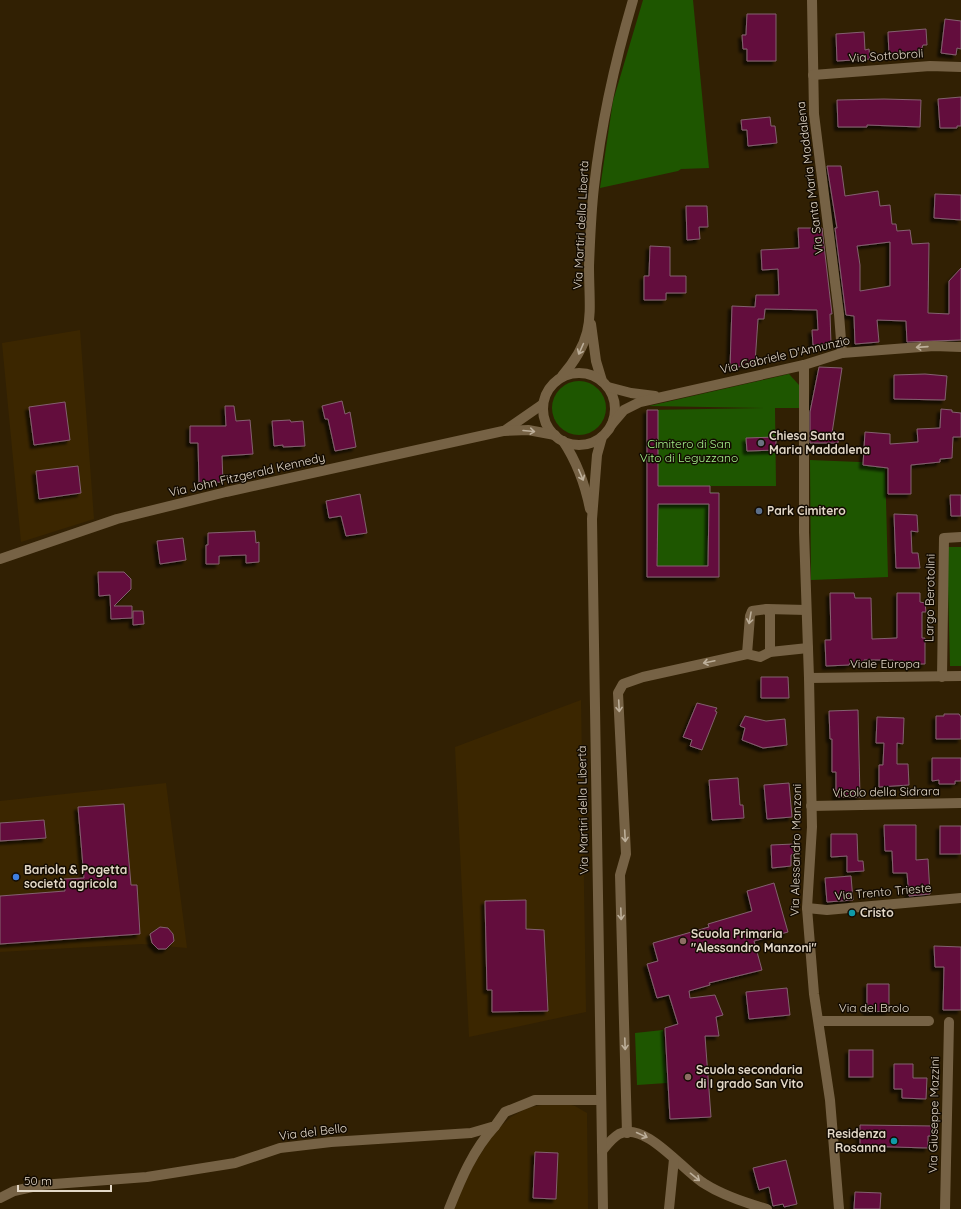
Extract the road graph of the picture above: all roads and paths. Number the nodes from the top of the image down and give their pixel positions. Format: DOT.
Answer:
graph roads {
  1 [pos="633,0"];
  2 [pos="812,0"];
  3 [pos="961,67"];
  4 [pos="813,75"];
  5 [pos="591,318"];
  6 [pos="961,347"];
  7 [pos="842,353"];
  8 [pos="804,365"];
  9 [pos="562,376"];
  10 [pos="605,384"];
  11 [pos="664,396"];
  12 [pos="543,404"];
  13 [pos="612,424"];
  14 [pos="503,432"];
  15 [pos="602,436"];
  16 [pos="559,438"];
  17 [pos="592,519"];
  18 [pos="961,537"];
  19 [pos="0,559"];
  20 [pos="767,609"];
  21 [pos="806,610"];
  22 [pos="808,648"];
  23 [pos="770,652"];
  24 [pos="747,654"];
  25 [pos="961,676"];
  26 [pos="942,677"];
  27 [pos="809,678"];
  28 [pos="961,803"];
  29 [pos="811,806"];
  30 [pos="961,898"];
  31 [pos="807,908"];
  32 [pos="819,1021"];
  33 [pos="929,1021"];
  34 [pos="948,1022"];
  35 [pos="600,1100"];
  36 [pos="495,1126"];
  37 [pos="627,1133"];
  38 [pos="602,1151"];
  39 [pos="674,1159"];
  40 [pos="0,1198"];
  41 [pos="741,1206"];
  42 [pos="449,1209"];
  43 [pos="603,1209"];
  44 [pos="668,1209"];
  45 [pos="767,1209"];
  46 [pos="839,1209"];
  47 [pos="945,1209"];
  1 -- 5 [label="street, Via Martiri della Libertà"];
  2 -- 4 [label="street, Via Santa Maria Maddalena"];
  3 -- 4 [label="street, Via Sottobroli"];
  4 -- 7 [label="street, Via Santa Maria Maddalena"];
  5 -- 9 [label="street, Via Martiri della Libertà, one-way"];
  5 -- 10 [label="street"];
  6 -- 7 [label="street, Via Gabriele D'Annunzio, one-way"];
  7 -- 8 [label="street, Via Gabriele D'Annunzio"];
  8 -- 11 [label="street, Via Gabriele D'Annunzio"];
  8 -- 21 [label="street, Via Alessandro Manzoni"];
  9 -- 10 [label="street"];
  9 -- 12 [label="street"];
  10 -- 11 [label="street, Via Gabriele D'Annunzio"];
  10 -- 13 [label="street"];
  11 -- 13 [label="street, Via Gabriele D'Annunzio"];
  12 -- 14 [label="street, Via John Fitzgerald Kennedy"];
  12 -- 16 [label="street"];
  13 -- 15 [label="street"];
  14 -- 16 [label="street, Via John Fitzgerald Kennedy, one-way"];
  14 -- 19 [label="street, Via John Fitzgerald Kennedy"];
  15 -- 16 [label="street"];
  15 -- 17 [label="street, Via Martiri della Libertà"];
  16 -- 17 [label="street, Via Martiri della Libertà, one-way"];
  17 -- 35 [label="street, Via Martiri della Libertà"];
  18 -- 26 [label="street, Largo Berotolini"];
  20 -- 21 [label="street"];
  20 -- 23 [label="street"];
  20 -- 24 [label="street, one-way"];
  21 -- 22 [label="street, Via Alessandro Manzoni"];
  22 -- 23 [label="street"];
  22 -- 27 [label="street, Via Alessandro Manzoni"];
  23 -- 24 [label="street"];
  24 -- 37 [label="street, one-way"];
  25 -- 26 [label="street, Viale Europa"];
  26 -- 27 [label="street, Viale Europa"];
  27 -- 29 [label="street, Via Alessandro Manzoni"];
  28 -- 29 [label="street, Vicolo della Sidrara"];
  29 -- 31 [label="street, Via Alessandro Manzoni"];
  30 -- 31 [label="street, Via Trento Trieste"];
  31 -- 32 [label="street, Via Alessandro Manzoni"];
  32 -- 33 [label="street, Via del Brolo"];
  32 -- 46 [label="street, Via Alessandro Manzoni"];
  34 -- 47 [label="street, Via Giuseppe Mazzini"];
  35 -- 36 [label="street"];
  35 -- 38 [label="street, Via Martiri della Libertà"];
  36 -- 40 [label="street, Via del Bello"];
  36 -- 42 [label="street"];
  37 -- 38 [label="street"];
  37 -- 39 [label="street, one-way"];
  38 -- 43 [label="street, Via Martiri della Libertà"];
  39 -- 41 [label="street, one-way"];
  39 -- 44 [label="street"];
  41 -- 45 [label="street"];
}
